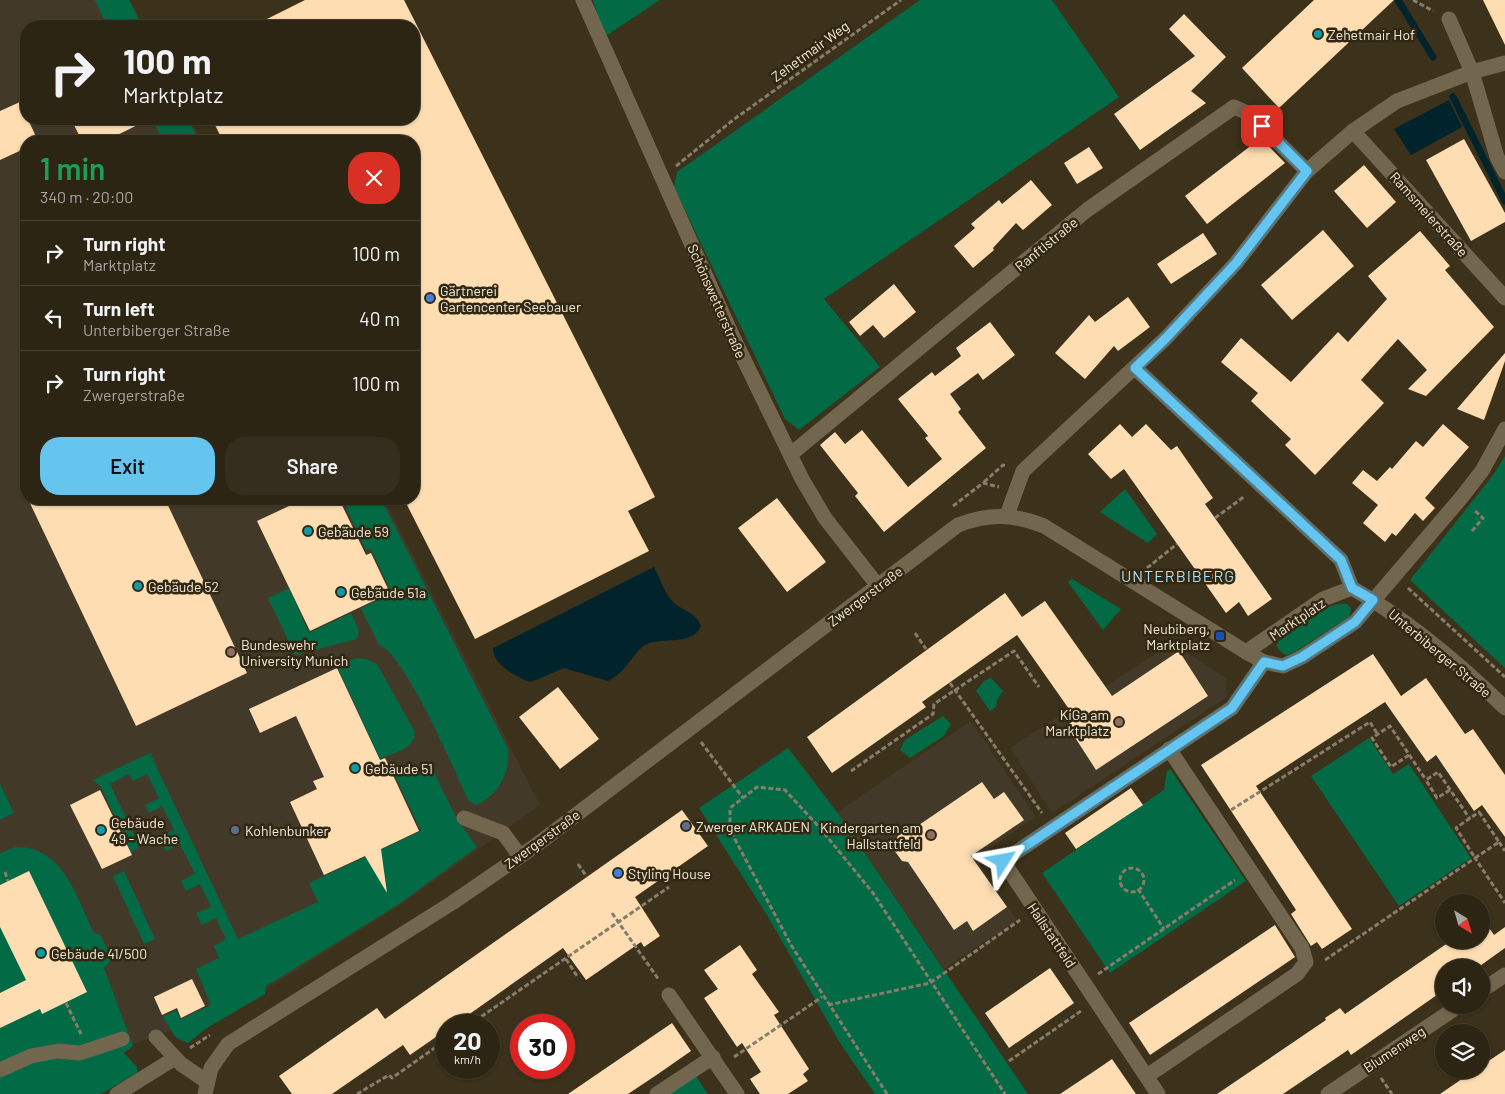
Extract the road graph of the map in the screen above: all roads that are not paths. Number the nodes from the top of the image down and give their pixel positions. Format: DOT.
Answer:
graph roads {
  1 [pos="583,0"];
  2 [pos="1449,19"];
  3 [pos="1505,62"];
  4 [pos="1472,72"];
  5 [pos="1353,131"];
  6 [pos="1307,171"];
  7 [pos="1505,172"];
  8 [pos="1505,298"];
  9 [pos="1135,368"];
  10 [pos="1505,429"];
  11 [pos="791,454"];
  12 [pos="1007,515"];
  13 [pos="878,586"];
  14 [pos="1352,588"];
  15 [pos="1373,600"];
  16 [pos="1246,652"];
  17 [pos="1264,662"];
  18 [pos="1505,708"];
  19 [pos="1170,749"];
  20 [pos="464,818"];
  21 [pos="520,856"];
  22 [pos="1505,975"];
  23 [pos="1490,985"];
  24 [pos="670,995"];
  25 [pos="1447,1014"];
  26 [pos="156,1037"];
  27 [pos="122,1039"];
  28 [pos="175,1058"];
  29 [pos="716,1062"];
  30 [pos="0,1070"];
  31 [pos="1147,1076"];
  32 [pos="205,1087"];
  33 [pos="117,1094"];
  34 [pos="657,1094"];
  35 [pos="737,1094"];
  36 [pos="1158,1094"];
  37 [pos="1328,1094"];
  1 -- 11 [label="street, Schönswetterstraße"];
  2 -- 4 [label="street"];
  3 -- 4 [label="street"];
  4 -- 5 [label="street"];
  4 -- 7 [label="street"];
  5 -- 6 [label="street"];
  5 -- 8 [label="street, Ramsmeierstraße"];
  6 -- 9 [label="street"];
  6 -- 11 [label="street, Ranftlstraße"];
  9 -- 12 [label="street"];
  9 -- 14 [label="street"];
  10 -- 15 [label="street"];
  11 -- 13 [label="street, Schönswetterstraße"];
  12 -- 13 [label="street, Zwergerstraße"];
  12 -- 16 [label="street, Marktplatz"];
  13 -- 21 [label="street, Zwergerstraße"];
  14 -- 15 [label="street"];
  14 -- 16 [label="street, Marktplatz"];
  15 -- 17 [label="street, Marktplatz"];
  15 -- 18 [label="street, Unterbiberger Straße"];
  16 -- 17 [label="street, Marktplatz"];
  17 -- 19 [label="street, Hallstattfeld"];
  19 -- 31 [label="street"];
  19 -- 31 [label="street, Hallstattfeld"];
  20 -- 21 [label="street"];
  21 -- 32 [label="street, Zwergerstraße"];
  22 -- 23 [label="street"];
  24 -- 29 [label="street"];
  25 -- 37 [label="street, Blumenweg"];
  26 -- 28 [label="street"];
  27 -- 30 [label="street"];
  28 -- 32 [label="street"];
  28 -- 33 [label="street"];
  29 -- 34 [label="street"];
  29 -- 35 [label="street"];
  31 -- 36 [label="street, Hallstattfeld"];
}
